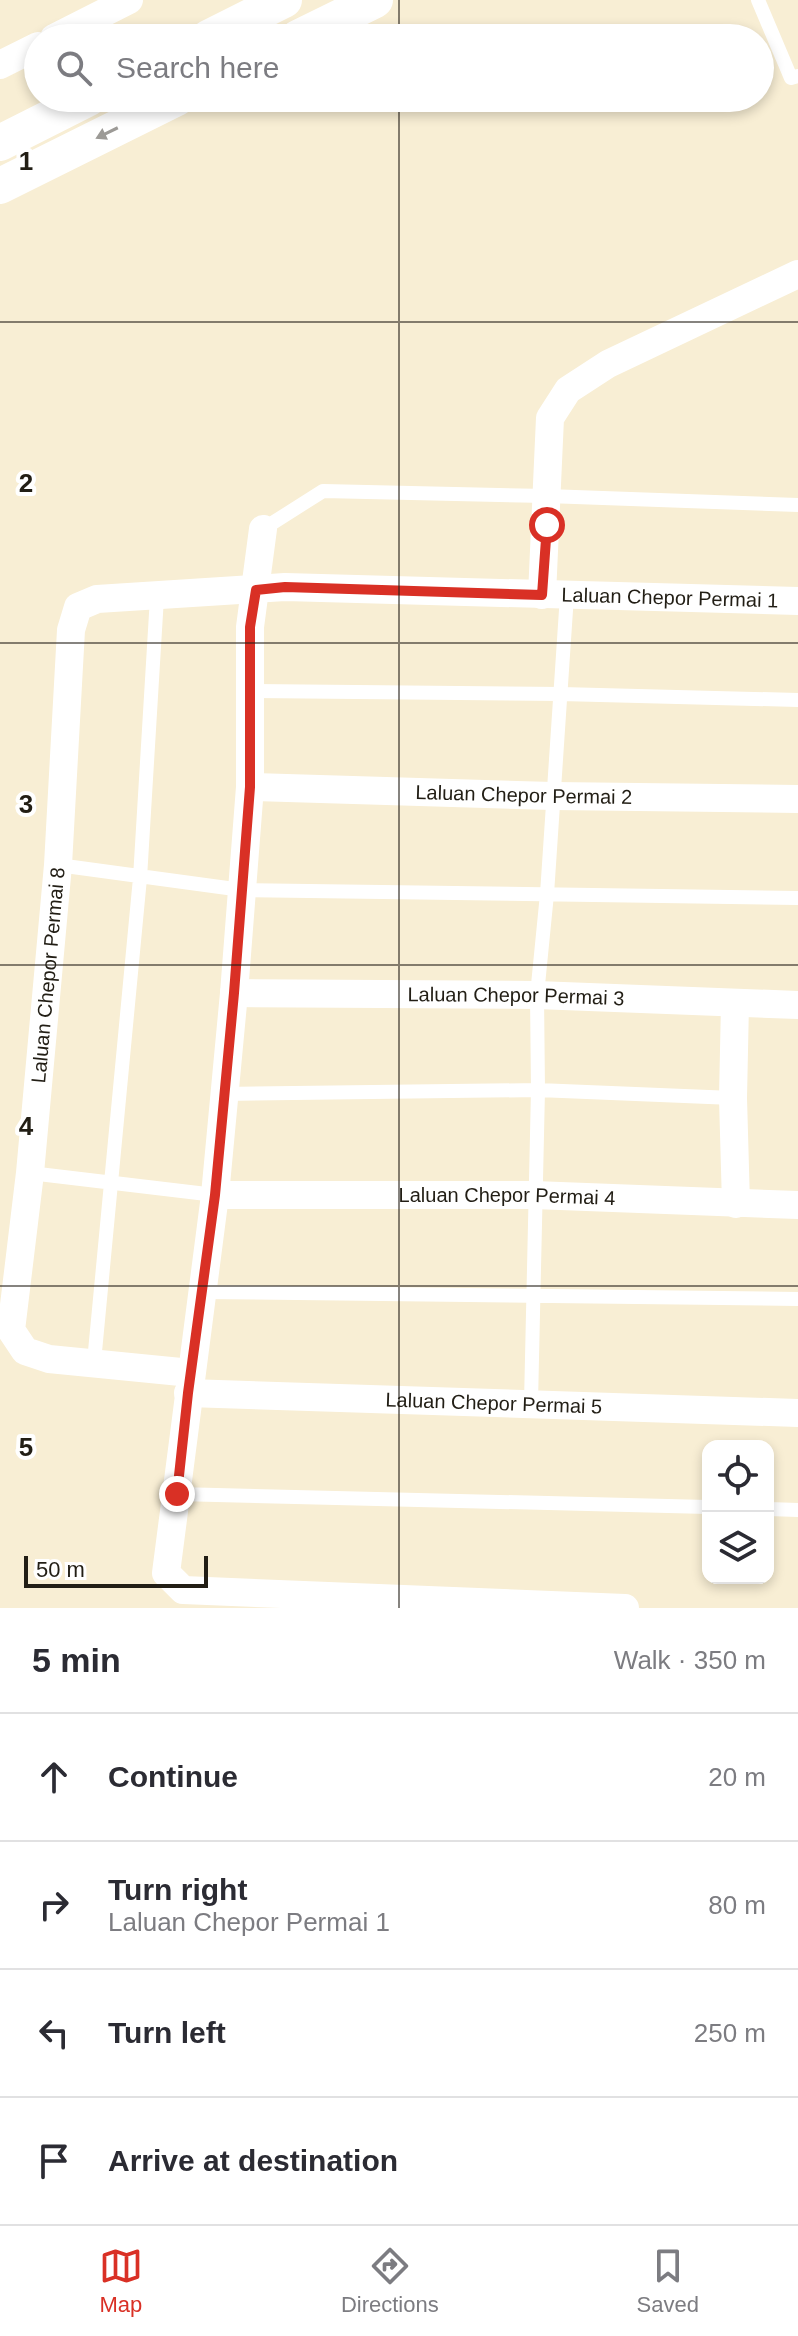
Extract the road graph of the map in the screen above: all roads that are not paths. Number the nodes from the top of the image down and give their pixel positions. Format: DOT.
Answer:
graph roads {
  1 [pos="129,0"];
  2 [pos="284,0"];
  3 [pos="375,0"];
  4 [pos="758,0"];
  5 [pos="82,24"];
  6 [pos="236,24"];
  7 [pos="326,24"];
  8 [pos="768,24"];
  9 [pos="774,38"];
  10 [pos="24,53"];
  11 [pos="0,65"];
  12 [pos="798,76"];
  13 [pos="61,112"];
  14 [pos="149,112"];
  15 [pos="0,143"];
  16 [pos="0,186"];
  17 [pos="798,274"];
  18 [pos="547,496"];
  19 [pos="798,505"];
  20 [pos="263,529"];
  21 [pos="256,590"];
  22 [pos="554,595"];
  23 [pos="157,597"];
  24 [pos="798,601"];
  25 [pos="250,691"];
  26 [pos="561,694"];
  27 [pos="798,700"];
  28 [pos="250,787"];
  29 [pos="553,796"];
  30 [pos="798,799"];
  31 [pos="58,865"];
  32 [pos="140,878"];
  33 [pos="242,890"];
  34 [pos="547,894"];
  35 [pos="798,898"];
  36 [pos="234,993"];
  37 [pos="537,995"];
  38 [pos="735,1003"];
  39 [pos="798,1005"];
  40 [pos="538,1090"];
  41 [pos="223,1094"];
  42 [pos="733,1098"];
  43 [pos="30,1173"];
  44 [pos="110,1182"];
  45 [pos="215,1195"];
  46 [pos="534,1195"];
  47 [pos="736,1204"];
  48 [pos="798,1205"];
  49 [pos="203,1292"];
  50 [pos="532,1294"];
  51 [pos="798,1299"];
  52 [pos="94,1362"];
  53 [pos="189,1383"];
  54 [pos="531,1403"];
  55 [pos="798,1413"];
  56 [pos="177,1494"];
  57 [pos="702,1507"];
  58 [pos="774,1509"];
  59 [pos="798,1510"];
  60 [pos="625,1608"];
  1 -- 5 [label="street"];
  2 -- 6 [label="street"];
  3 -- 7 [label="street"];
  4 -- 8 [label="lane"];
  9 -- 12 [label="lane"];
  10 -- 11 [label="street"];
  13 -- 15 [label="street"];
  14 -- 16 [label="street, one-way"];
  17 -- 18 [label="street"];
  18 -- 19 [label="lane"];
  18 -- 20 [label="lane"];
  18 -- 22 [label="street"];
  20 -- 21 [label="street"];
  21 -- 22 [label="street, Laluan Chepor Permai 1"];
  21 -- 23 [label="street, Laluan Chepor Permai 8"];
  21 -- 25 [label="street"];
  22 -- 24 [label="street, Laluan Chepor Permai 1"];
  22 -- 26 [label="lane"];
  23 -- 31 [label="street, Laluan Chepor Permai 8"];
  23 -- 32 [label="lane"];
  25 -- 26 [label="lane"];
  25 -- 28 [label="street"];
  26 -- 27 [label="lane"];
  26 -- 29 [label="lane"];
  28 -- 29 [label="street, Laluan Chepor Permai 2"];
  28 -- 33 [label="street"];
  29 -- 30 [label="street, Laluan Chepor Permai 2"];
  29 -- 34 [label="lane"];
  31 -- 32 [label="lane"];
  31 -- 43 [label="street, Laluan Chepor Permai 8"];
  32 -- 33 [label="lane"];
  32 -- 44 [label="lane"];
  33 -- 34 [label="lane"];
  33 -- 36 [label="street"];
  34 -- 35 [label="lane"];
  34 -- 37 [label="lane"];
  36 -- 37 [label="street, Laluan Chepor Permai 3"];
  36 -- 41 [label="street"];
  37 -- 38 [label="street, Laluan Chepor Permai 3"];
  37 -- 40 [label="lane"];
  38 -- 39 [label="street, Laluan Chepor Permai 3"];
  38 -- 42 [label="street"];
  40 -- 41 [label="lane"];
  40 -- 42 [label="lane"];
  40 -- 46 [label="lane"];
  41 -- 45 [label="street"];
  42 -- 47 [label="street"];
  43 -- 44 [label="lane"];
  43 -- 52 [label="street, Laluan Chepor Permai 8"];
  44 -- 45 [label="lane"];
  44 -- 52 [label="lane"];
  45 -- 46 [label="street, Laluan Chepor Permai 4"];
  45 -- 49 [label="street"];
  46 -- 47 [label="street, Laluan Chepor Permai 4"];
  46 -- 50 [label="lane"];
  47 -- 48 [label="street, Laluan Chepor Permai 4"];
  49 -- 50 [label="lane"];
  49 -- 53 [label="street"];
  50 -- 51 [label="lane"];
  50 -- 54 [label="lane"];
  52 -- 53 [label="street, Laluan Chepor Permai 8"];
  53 -- 54 [label="street, Laluan Chepor Permai 5"];
  53 -- 56 [label="street"];
  54 -- 55 [label="street, Laluan Chepor Permai 5"];
  56 -- 57 [label="lane"];
  56 -- 60 [label="street"];
  58 -- 59 [label="lane"];
}
